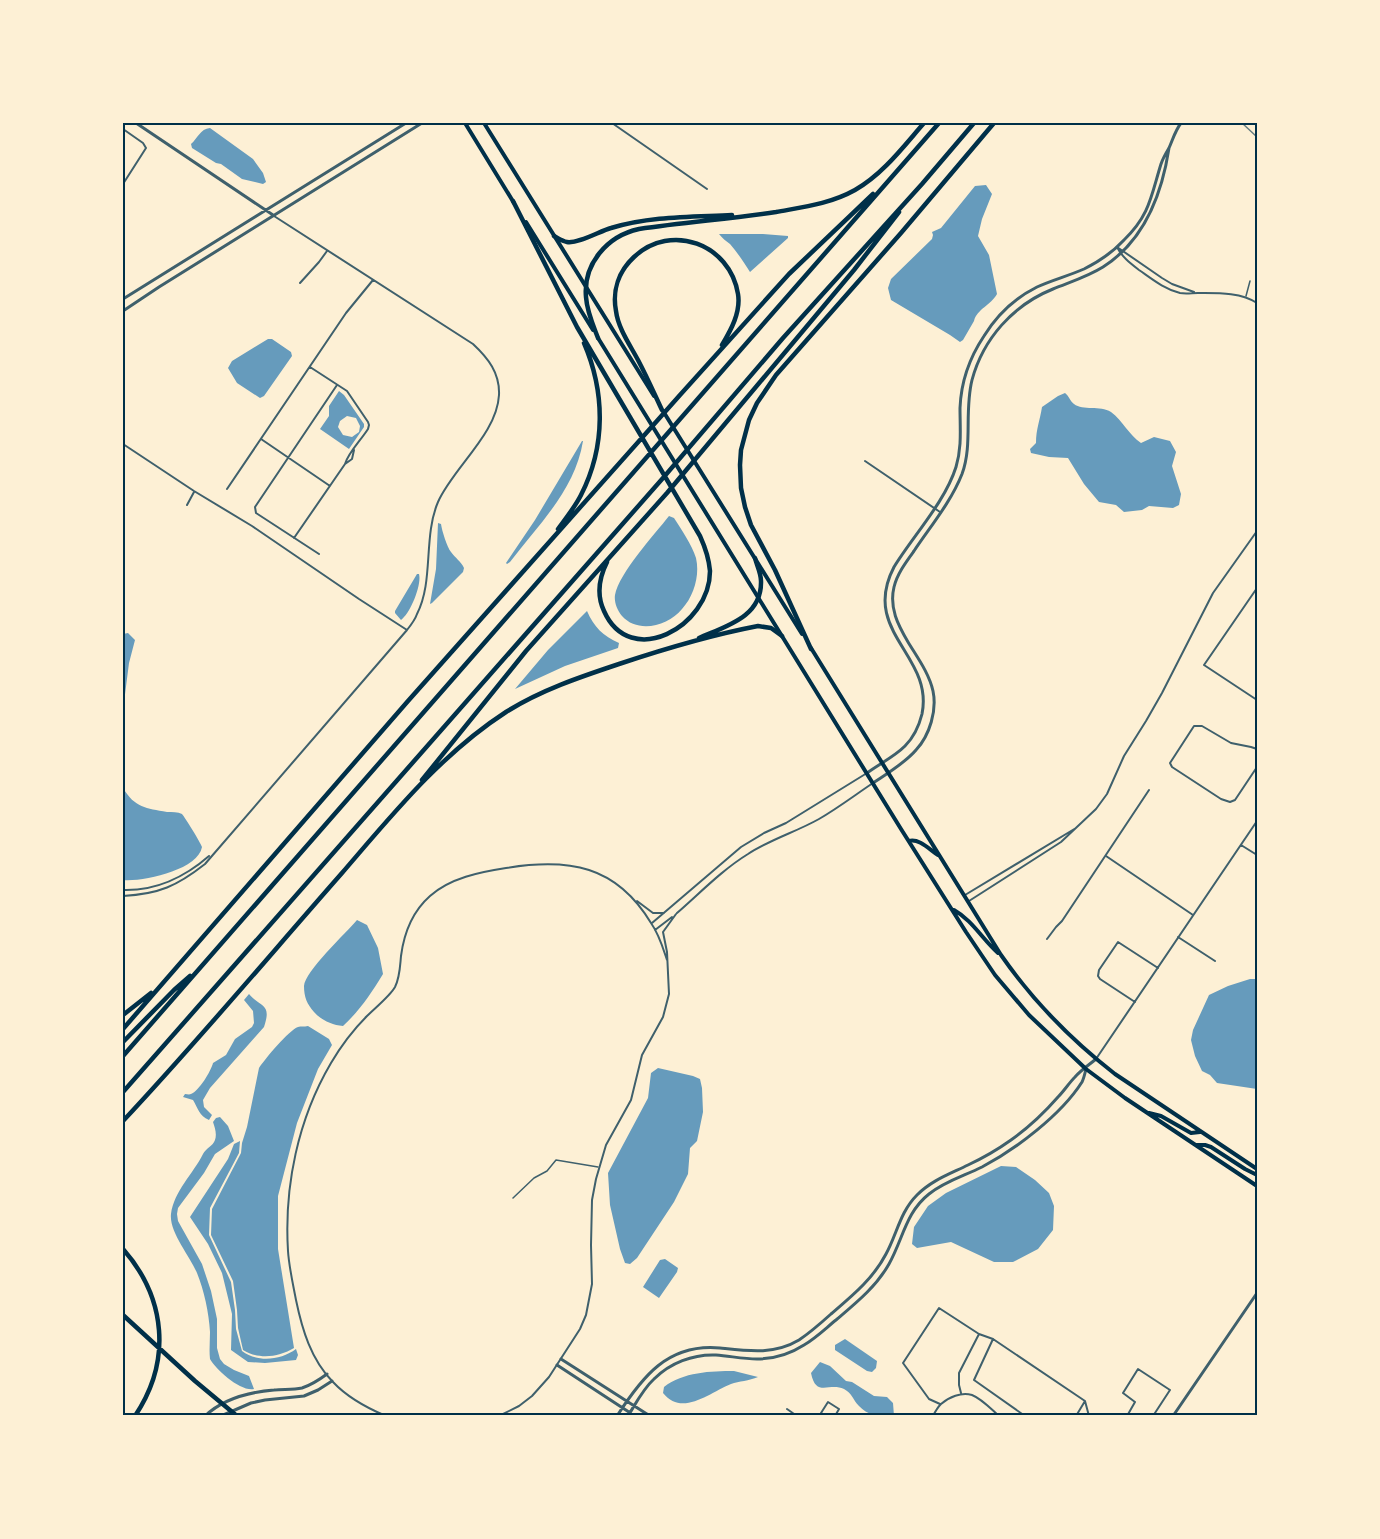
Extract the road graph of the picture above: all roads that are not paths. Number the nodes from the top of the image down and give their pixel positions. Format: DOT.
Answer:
graph roads {
  1 [pos="136,123"];
  2 [pos="406,123"];
  3 [pos="422,123"];
  4 [pos="465,123"];
  5 [pos="484,123"];
  6 [pos="612,123"];
  7 [pos="924,123"];
  8 [pos="939,123"];
  9 [pos="974,123"];
  10 [pos="994,123"];
  11 [pos="1181,123"];
  12 [pos="123,129"];
  13 [pos="1170,146"];
  14 [pos="352,156"];
  15 [pos="356,164"];
  16 [pos="895,174"];
  17 [pos="123,184"];
  18 [pos="922,184"];
  19 [pos="303,187"];
  20 [pos="707,189"];
  21 [pos="308,194"];
  22 [pos="513,201"];
  23 [pos="265,210"];
  24 [pos="759,214"];
  25 [pos="273,215"];
  26 [pos="554,236"];
  27 [pos="1117,247"];
  28 [pos="327,250"];
  29 [pos="1122,252"];
  30 [pos="373,280"];
  31 [pos="1250,280"];
  32 [pos="300,283"];
  33 [pos="586,288"];
  34 [pos="1197,293"];
  35 [pos="1245,297"];
  36 [pos="123,299"];
  37 [pos="1257,303"];
  38 [pos="123,311"];
  39 [pos="577,327"];
  40 [pos="598,338"];
  41 [pos="716,355"];
  42 [pos="310,367"];
  43 [pos="337,385"];
  44 [pos="662,410"];
  45 [pos="261,439"];
  46 [pos="123,444"];
  47 [pos="960,453"];
  48 [pos="967,455"];
  49 [pos="288,458"];
  50 [pos="865,461"];
  51 [pos="330,486"];
  52 [pos="226,489"];
  53 [pos="194,491"];
  54 [pos="187,505"];
  55 [pos="934,508"];
  56 [pos="940,512"];
  57 [pos="1257,531"];
  58 [pos="294,538"];
  59 [pos="621,543"];
  60 [pos="543,550"];
  61 [pos="319,554"];
  62 [pos="755,558"];
  63 [pos="899,559"];
  64 [pos="905,564"];
  65 [pos="1257,588"];
  66 [pos="759,597"];
  67 [pos="408,630"];
  68 [pos="782,636"];
  69 [pos="906,638"];
  70 [pos="899,642"];
  71 [pos="685,643"];
  72 [pos="811,649"];
  73 [pos="1257,700"];
  74 [pos="1257,749"];
  75 [pos="881,763"];
  76 [pos="1257,767"];
  77 [pos="867,773"];
  78 [pos="888,773"];
  79 [pos="873,783"];
  80 [pos="1149,790"];
  81 [pos="406,800"];
  82 [pos="1257,821"];
  83 [pos="1078,826"];
  84 [pos="909,841"];
  85 [pos="1241,845"];
  86 [pos="216,851"];
  87 [pos="1257,855"];
  88 [pos="1106,856"];
  89 [pos="941,857"];
  90 [pos="123,890"];
  91 [pos="123,896"];
  92 [pos="965,896"];
  93 [pos="635,900"];
  94 [pos="968,901"];
  95 [pos="952,909"];
  96 [pos="664,913"];
  97 [pos="676,914"];
  98 [pos="1193,915"];
  99 [pos="652,923"];
  100 [pos="655,930"];
  101 [pos="1178,937"];
  102 [pos="1047,939"];
  103 [pos="1001,955"];
  104 [pos="668,960"];
  105 [pos="1215,961"];
  106 [pos="1158,968"];
  107 [pos="200,969"];
  108 [pos="162,983"];
  109 [pos="1135,1002"];
  110 [pos="123,1015"];
  111 [pos="123,1029"];
  112 [pos="123,1042"];
  113 [pos="123,1056"];
  114 [pos="1096,1059"];
  115 [pos="1086,1069"];
  116 [pos="123,1092"];
  117 [pos="1147,1113"];
  118 [pos="123,1121"];
  119 [pos="1200,1132"];
  120 [pos="1196,1146"];
  121 [pos="599,1167"];
  122 [pos="1257,1169"];
  123 [pos="1257,1175"];
  124 [pos="1257,1186"];
  125 [pos="513,1198"];
  126 [pos="123,1249"];
  127 [pos="1257,1293"];
  128 [pos="123,1315"];
  129 [pos="979,1334"];
  130 [pos="993,1339"];
  131 [pos="561,1359"];
  132 [pos="557,1365"];
  133 [pos="327,1374"];
  134 [pos="332,1382"];
  135 [pos="300,1388"];
  136 [pos="962,1394"];
  137 [pos="302,1396"];
  138 [pos="627,1401"];
  139 [pos="1085,1401"];
  140 [pos="940,1404"];
  141 [pos="634,1405"];
  142 [pos="622,1408"];
  143 [pos="787,1409"];
  144 [pos="629,1414"];
  145 [pos="135,1416"];
  146 [pos="206,1416"];
  147 [pos="221,1416"];
  148 [pos="237,1416"];
  149 [pos="386,1416"];
  150 [pos="499,1416"];
  151 [pos="617,1416"];
  152 [pos="635,1416"];
  153 [pos="650,1416"];
  154 [pos="797,1416"];
  155 [pos="826,1416"];
  156 [pos="835,1416"];
  157 [pos="933,1416"];
  158 [pos="999,1416"];
  159 [pos="1025,1416"];
  160 [pos="1076,1416"];
  161 [pos="1089,1416"];
  162 [pos="1126,1416"];
  163 [pos="1154,1416"];
  164 [pos="1173,1416"];
  1 -- 23 [label="street"];
  2 -- 14 [label="street"];
  3 -- 15 [label="street"];
  4 -- 22 [label="main road"];
  5 -- 26 [label="main road"];
  6 -- 20 [label="street"];
  7 -- 24 [label="highway"];
  8 -- 16 [label="highway"];
  9 -- 18 [label="highway"];
  10 -- 72 [label="highway"];
  11 -- 13 [label="street"];
  12 -- 17 [label="street"];
  13 -- 27 [label="street"];
  13 -- 29 [label="street"];
  14 -- 15 [label="street"];
  14 -- 19 [label="street"];
  15 -- 21 [label="street"];
  16 -- 41 [label="highway"];
  16 -- 107 [label="highway"];
  18 -- 59 [label="highway"];
  18 -- 116 [label="highway"];
  19 -- 21 [label="street"];
  19 -- 23 [label="street"];
  21 -- 25 [label="street"];
  22 -- 39 [label="highway"];
  22 -- 40 [label="main road"];
  23 -- 25 [label="street"];
  23 -- 36 [label="street"];
  24 -- 26 [label="highway"];
  24 -- 33 [label="highway"];
  25 -- 28 [label="street"];
  25 -- 38 [label="street"];
  26 -- 33 [label="main road"];
  27 -- 29 [label="street"];
  27 -- 47 [label="street"];
  28 -- 30 [label="street"];
  28 -- 32 [label="street"];
  29 -- 34 [label="street"];
  29 -- 34 [label="street"];
  29 -- 48 [label="street"];
  30 -- 42 [label="street"];
  30 -- 67 [label="street"];
  31 -- 35 [label="lane"];
  33 -- 40 [label="highway"];
  33 -- 44 [label="main road"];
  34 -- 35 [label="street"];
  35 -- 37 [label="street"];
  39 -- 59 [label="highway"];
  39 -- 60 [label="highway"];
  40 -- 66 [label="main road"];
  41 -- 44 [label="highway"];
  41 -- 60 [label="highway"];
  42 -- 43 [label="street"];
  42 -- 45 [label="street"];
  43 -- 49 [label="street"];
  43 -- 51 [label="street"];
  44 -- 62 [label="main road"];
  45 -- 49 [label="street"];
  45 -- 52 [label="street"];
  46 -- 53 [label="street"];
  47 -- 48 [label="street"];
  47 -- 55 [label="street"];
  48 -- 56 [label="street"];
  49 -- 51 [label="street"];
  49 -- 58 [label="street"];
  50 -- 55 [label="street"];
  51 -- 58 [label="street"];
  53 -- 54 [label="street"];
  53 -- 67 [label="street"];
  55 -- 56 [label="street"];
  55 -- 63 [label="street"];
  56 -- 64 [label="street"];
  57 -- 83 [label="street"];
  58 -- 61 [label="street"];
  59 -- 81 [label="highway"];
  60 -- 108 [label="highway"];
  62 -- 66 [label="highway"];
  62 -- 72 [label="main road"];
  63 -- 64 [label="street"];
  63 -- 70 [label="street"];
  64 -- 69 [label="street"];
  65 -- 73 [label="street"];
  66 -- 68 [label="main road"];
  66 -- 71 [label="highway"];
  67 -- 86 [label="street"];
  68 -- 71 [label="highway"];
  68 -- 77 [label="main road"];
  69 -- 70 [label="street"];
  69 -- 78 [label="street"];
  70 -- 75 [label="street"];
  71 -- 81 [label="highway"];
  72 -- 75 [label="main road"];
  74 -- 76 [label="street"];
  75 -- 77 [label="street"];
  75 -- 78 [label="main road"];
  77 -- 79 [label="main road"];
  77 -- 96 [label="street"];
  78 -- 79 [label="street"];
  78 -- 89 [label="main road"];
  79 -- 84 [label="main road"];
  79 -- 97 [label="street"];
  80 -- 88 [label="street"];
  81 -- 118 [label="highway"];
  82 -- 85 [label="street"];
  83 -- 92 [label="street"];
  83 -- 94 [label="street"];
  84 -- 89 [label="main road"];
  84 -- 95 [label="main road"];
  85 -- 87 [label="street"];
  85 -- 98 [label="street"];
  86 -- 90 [label="street"];
  86 -- 91 [label="street"];
  88 -- 98 [label="street"];
  88 -- 102 [label="street"];
  89 -- 92 [label="main road"];
  92 -- 94 [label="main road"];
  93 -- 96 [label="street"];
  93 -- 99 [label="street"];
  93 -- 133 [label="street"];
  94 -- 103 [label="main road"];
  95 -- 103 [label="main road"];
  95 -- 115 [label="main road"];
  96 -- 99 [label="street"];
  97 -- 100 [label="street"];
  97 -- 104 [label="street"];
  98 -- 101 [label="street"];
  99 -- 100 [label="street"];
  100 -- 104 [label="street"];
  101 -- 105 [label="street"];
  101 -- 106 [label="street"];
  103 -- 114 [label="main road"];
  104 -- 121 [label="street"];
  106 -- 109 [label="street"];
  106 -- 109 [label="street"];
  107 -- 112 [label="highway"];
  107 -- 113 [label="highway"];
  108 -- 110 [label="highway"];
  108 -- 111 [label="highway"];
  109 -- 114 [label="street"];
  114 -- 115 [label="street"];
  114 -- 119 [label="main road"];
  115 -- 117 [label="main road"];
  115 -- 138 [label="street"];
  115 -- 141 [label="street"];
  117 -- 119 [label="main road"];
  117 -- 120 [label="main road"];
  119 -- 122 [label="main road"];
  120 -- 123 [label="main road"];
  120 -- 124 [label="main road"];
  121 -- 125 [label="lane"];
  121 -- 131 [label="street"];
  126 -- 145 [label="highway"];
  127 -- 164 [label="street"];
  128 -- 148 [label="highway"];
  129 -- 130 [label="street"];
  129 -- 136 [label="street"];
  129 -- 140 [label="street"];
  130 -- 139 [label="street"];
  130 -- 159 [label="street"];
  131 -- 132 [label="street"];
  131 -- 138 [label="street"];
  132 -- 142 [label="street"];
  132 -- 150 [label="street"];
  133 -- 134 [label="street"];
  133 -- 135 [label="street"];
  134 -- 137 [label="street"];
  134 -- 149 [label="street"];
  135 -- 137 [label="street"];
  135 -- 146 [label="street"];
  136 -- 140 [label="street"];
  136 -- 158 [label="street"];
  137 -- 147 [label="street"];
  138 -- 141 [label="street"];
  138 -- 142 [label="street"];
  139 -- 160 [label="street"];
  139 -- 161 [label="street"];
  140 -- 157 [label="street"];
  141 -- 144 [label="street"];
  141 -- 153 [label="street"];
  142 -- 144 [label="street"];
  142 -- 151 [label="street"];
  143 -- 154 [label="street"];
  144 -- 152 [label="street"];
  155 -- 156 [label="street"];
  162 -- 163 [label="street"];
}
